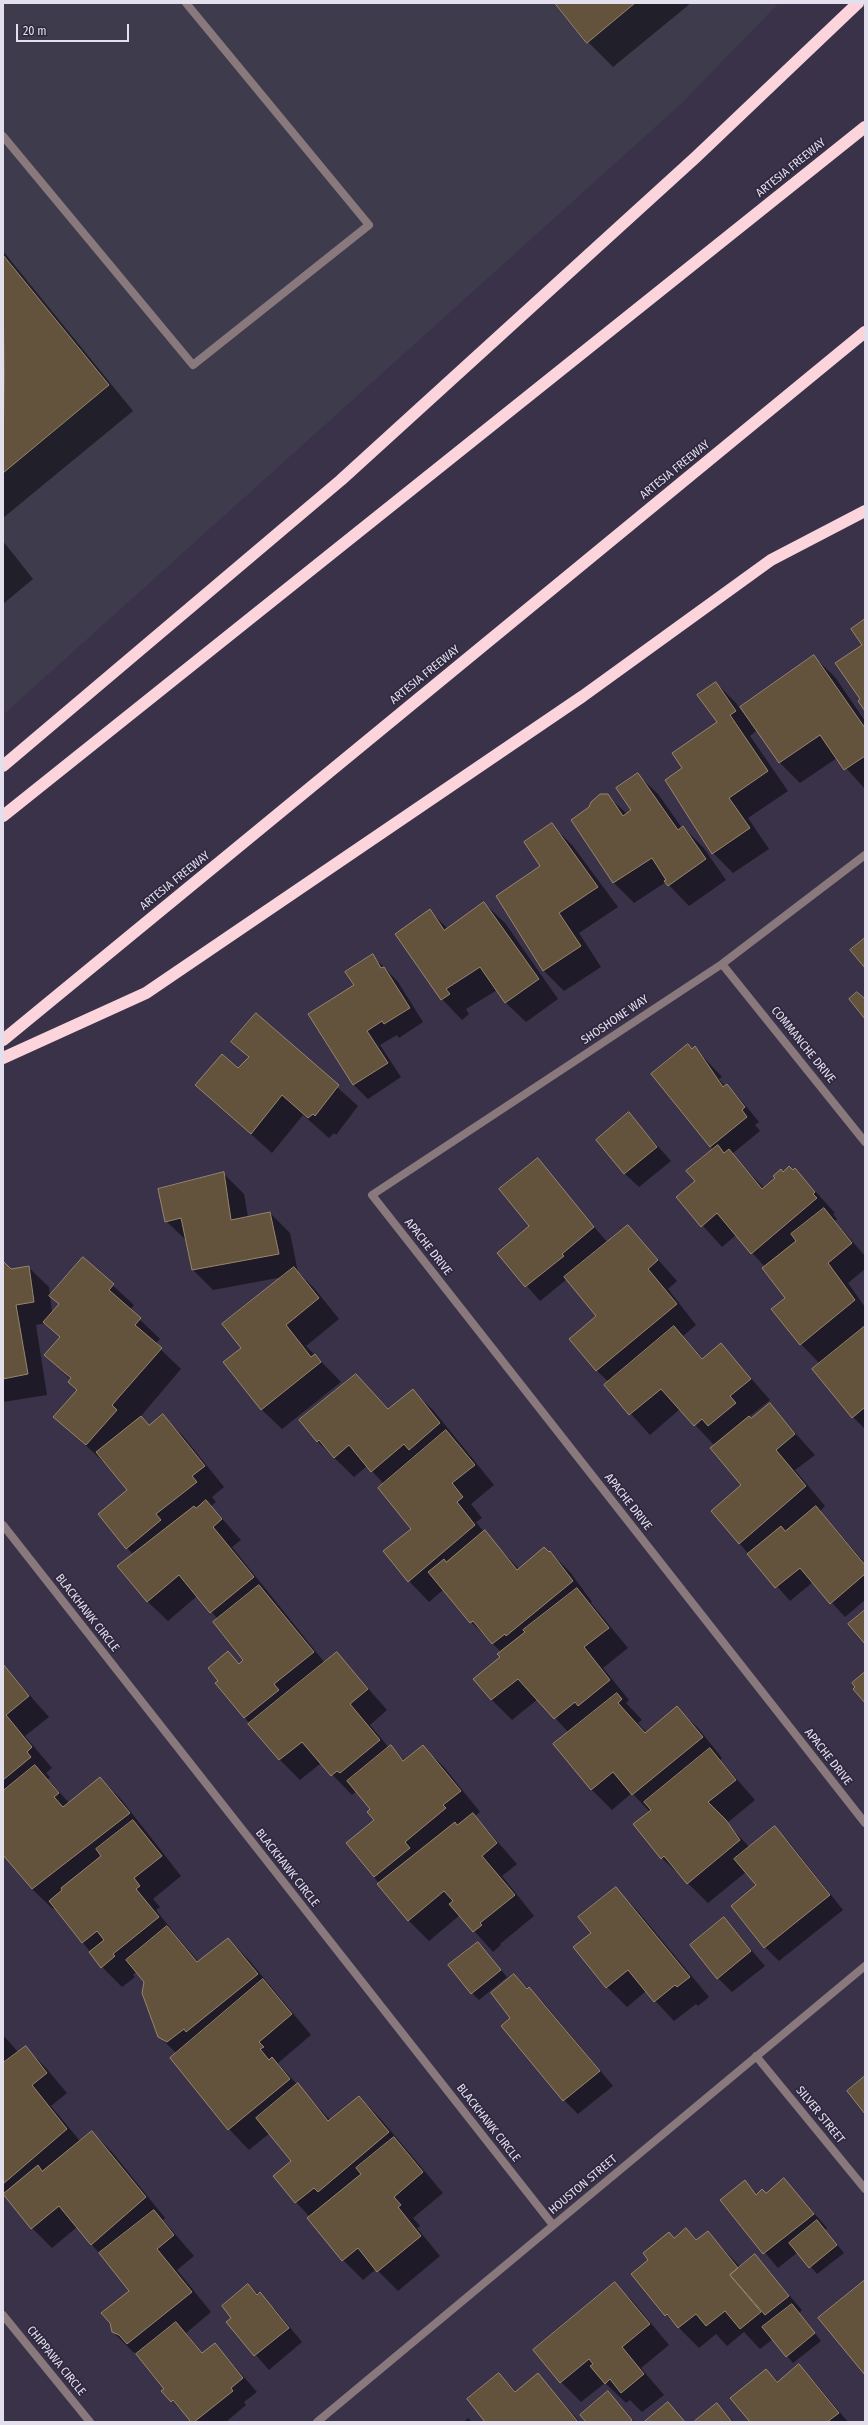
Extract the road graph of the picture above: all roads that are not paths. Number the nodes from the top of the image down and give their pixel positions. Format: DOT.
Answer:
graph roads {
  1 [pos="186,3"];
  2 [pos="858,3"];
  3 [pos="865,127"];
  4 [pos="3,136"];
  5 [pos="865,332"];
  6 [pos="865,511"];
  7 [pos="3,766"];
  8 [pos="3,816"];
  9 [pos="865,855"];
  10 [pos="722,964"];
  11 [pos="3,1040"];
  12 [pos="3,1058"];
  13 [pos="865,1142"];
  14 [pos="372,1195"];
  15 [pos="3,1525"];
  16 [pos="865,1823"];
  17 [pos="865,1966"];
  18 [pos="756,2056"];
  19 [pos="865,2189"];
  20 [pos="553,2225"];
  21 [pos="3,2315"];
  22 [pos="90,2422"];
  23 [pos="317,2422"];
  1 -- 4 [label="street"];
  2 -- 7 [label="highway"];
  3 -- 8 [label="highway, ARTESIA FREEWAY"];
  5 -- 11 [label="highway, ARTESIA FREEWAY"];
  6 -- 12 [label="highway"];
  9 -- 10 [label="street, SHOSHONE WAY"];
  10 -- 13 [label="street, COMMANCHE DRIVE"];
  10 -- 14 [label="street, SHOSHONE WAY"];
  14 -- 16 [label="street, APACHE DRIVE"];
  15 -- 20 [label="street, BLACKHAWK CIRCLE"];
  17 -- 18 [label="street, HOUSTON STREET"];
  18 -- 19 [label="street, SILVER STREET"];
  18 -- 20 [label="street, HOUSTON STREET"];
  20 -- 23 [label="street, HOUSTON STREET"];
  21 -- 22 [label="street, CHIPPAWA CIRCLE"];
}
